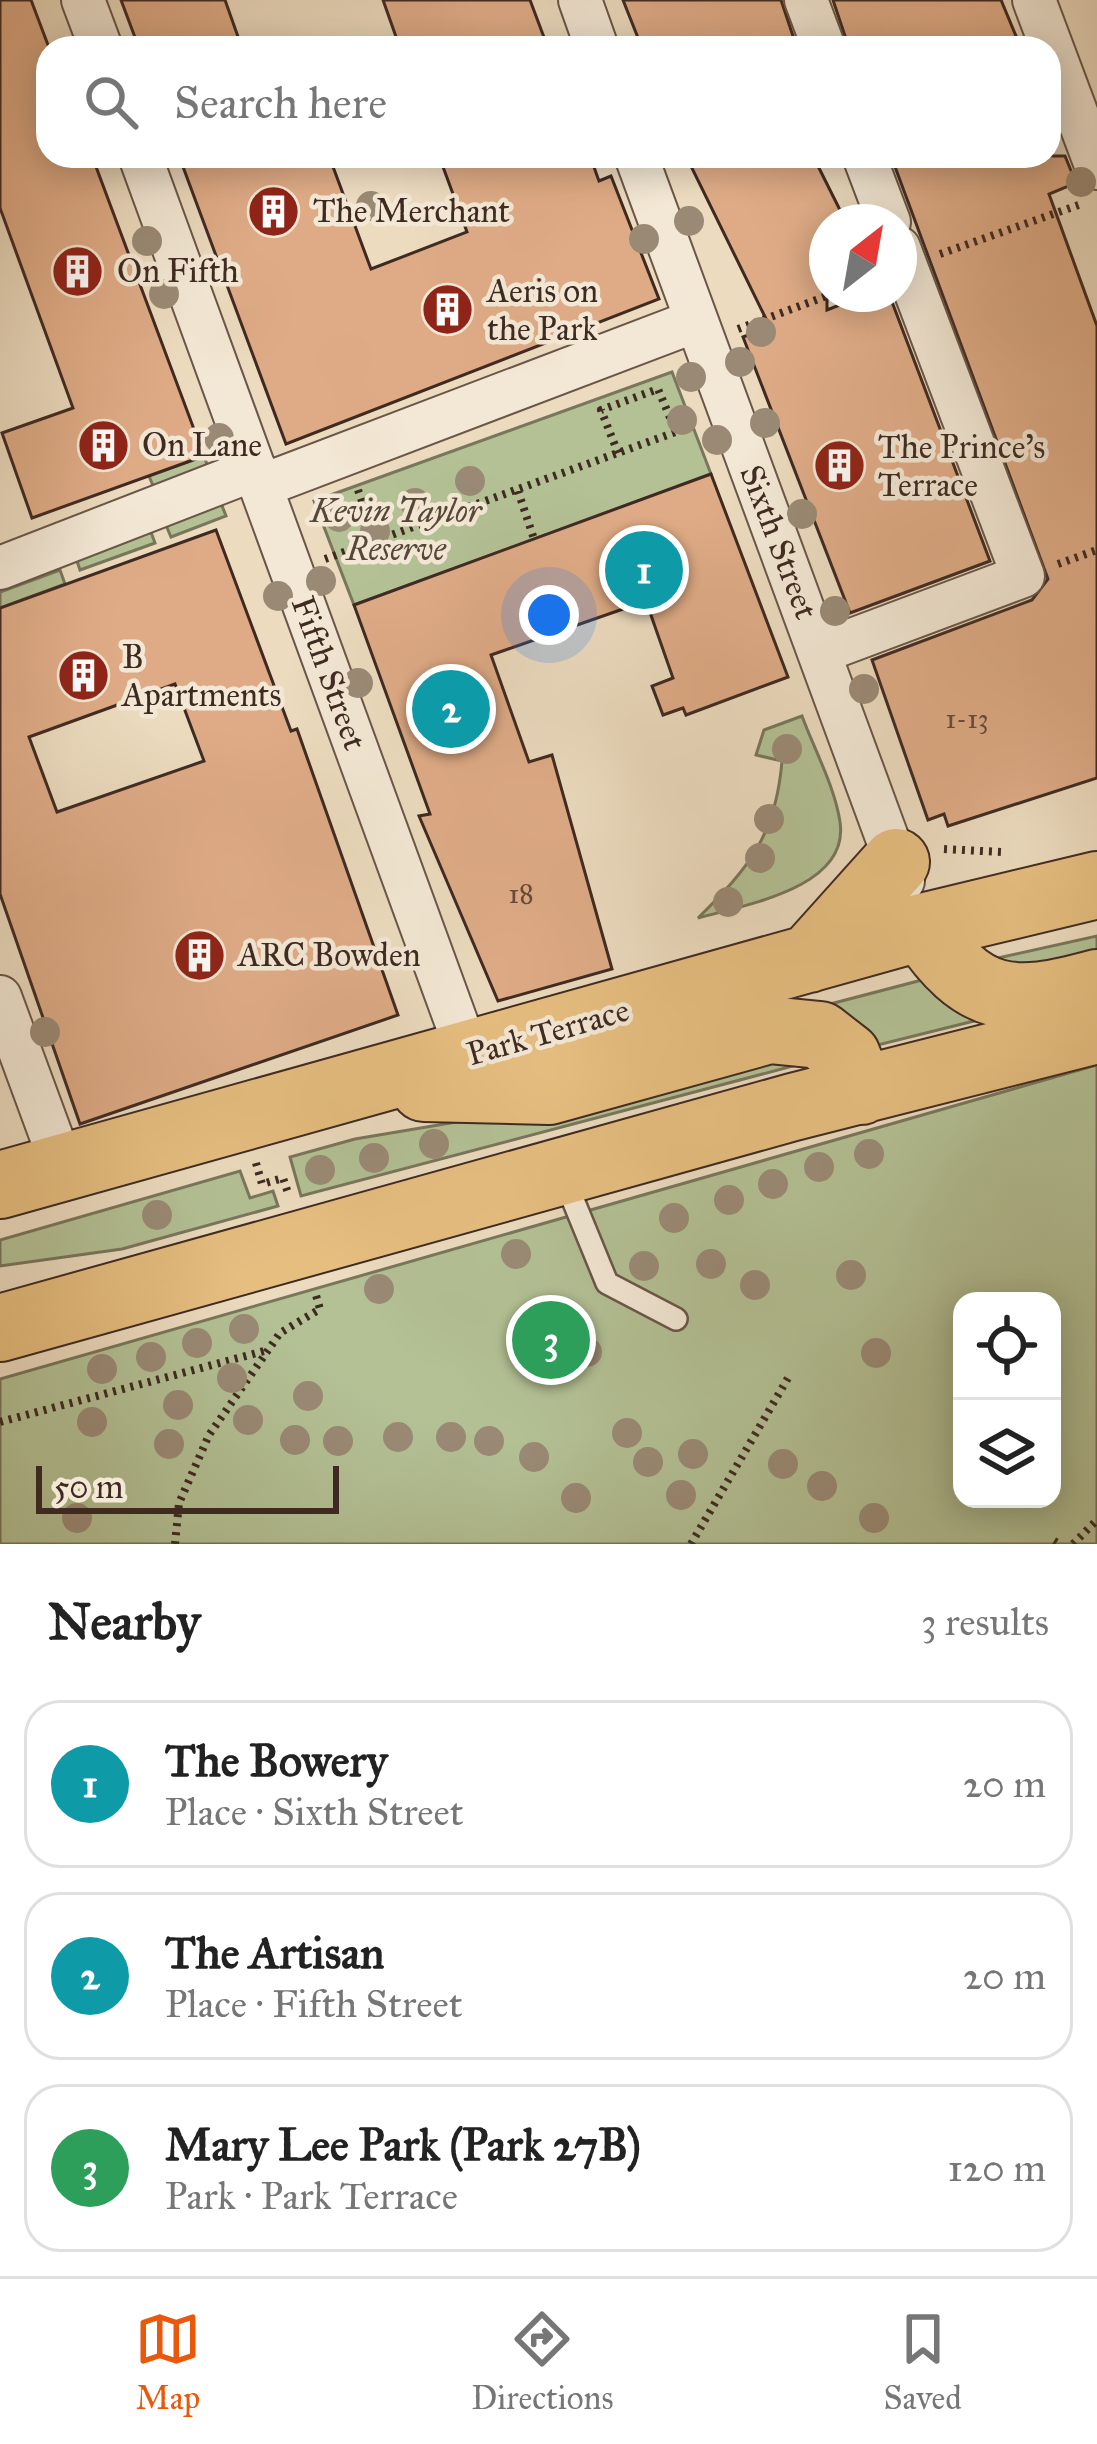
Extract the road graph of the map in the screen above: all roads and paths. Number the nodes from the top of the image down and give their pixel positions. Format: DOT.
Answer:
graph roads {
  1 [pos="83,0"];
  2 [pos="580,0"];
  3 [pos="806,0"];
  4 [pos="1034,0"];
  5 [pos="96,36"];
  6 [pos="593,36"];
  7 [pos="820,36"];
  8 [pos="1048,36"];
  9 [pos="1061,72"];
  10 [pos="144,168"];
  11 [pos="640,168"];
  12 [pos="869,168"];
  13 [pos="1097,168"];
  14 [pos="1097,199"];
  15 [pos="882,204"];
  16 [pos="917,253"];
  17 [pos="917,294"];
  18 [pos="809,301"];
  19 [pos="700,332"];
  20 [pos="730,413"];
  21 [pos="676,432"];
  22 [pos="618,454"];
  23 [pos="258,477"];
  24 [pos="353,477"];
  25 [pos="518,491"];
  26 [pos="534,539"];
  27 [pos="376,541"];
  28 [pos="313,563"];
  29 [pos="0,568"];
  30 [pos="820,652"];
  31 [pos="896,862"];
  32 [pos="1097,885"];
  33 [pos="922,927"];
  34 [pos="809,959"];
  35 [pos="1097,983"];
  36 [pos="0,997"];
  37 [pos="1097,1030"];
  38 [pos="468,1054"];
  39 [pos="354,1086"];
  40 [pos="861,1090"];
  41 [pos="63,1168"];
  42 [pos="562,1172"];
  43 [pos="284,1178"];
  44 [pos="262,1184"];
  45 [pos="0,1185"];
  46 [pos="0,1288"];
  47 [pos="84,1304"];
  48 [pos="320,1309"];
  49 [pos="676,1319"];
  50 [pos="0,1328"];
  51 [pos="268,1350"];
  52 [pos="788,1378"];
  53 [pos="0,1422"];
  54 [pos="1097,1520"];
  55 [pos="175,1544"];
  56 [pos="691,1544"];
  57 [pos="1072,1544"];
  1 -- 5 [label="street"];
  2 -- 6 [label="street"];
  3 -- 7 [label="street"];
  4 -- 8 [label="street"];
  9 -- 13 [label="street"];
  10 -- 23 [label="street, Fifth Street"];
  11 -- 19 [label="street, Sixth Street"];
  12 -- 15 [label="street"];
  14 -- 16 [label="path"];
  17 -- 30 [label="street"];
  18 -- 19 [label="path"];
  19 -- 20 [label="street, Sixth Street"];
  19 -- 23 [label="street"];
  20 -- 21 [label="path"];
  20 -- 30 [label="street, Sixth Street"];
  21 -- 22 [label="path"];
  21 -- 22 [label="path"];
  22 -- 25 [label="path"];
  23 -- 29 [label="street"];
  23 -- 38 [label="street, Fifth Street"];
  24 -- 27 [label="path"];
  25 -- 26 [label="path"];
  25 -- 27 [label="path"];
  27 -- 28 [label="path"];
  30 -- 31 [label="street, Sixth Street"];
  31 -- 33 [label="street, Sixth Street"];
  31 -- 34 [label="highway"];
  32 -- 33 [label="highway, Park Terrace"];
  33 -- 34 [label="highway, Park Terrace"];
  33 -- 35 [label="highway"];
  34 -- 38 [label="highway, Park Terrace"];
  36 -- 41 [label="street"];
  37 -- 40 [label="highway"];
  38 -- 39 [label="highway, Park Terrace"];
  39 -- 40 [label="highway"];
  39 -- 41 [label="highway, Park Terrace"];
  40 -- 42 [label="highway"];
  41 -- 45 [label="highway, Park Terrace"];
  42 -- 47 [label="highway"];
  42 -- 49 [label="lane"];
  43 -- 44 [label="path"];
  46 -- 47 [label="highway"];
  47 -- 50 [label="highway"];
  48 -- 51 [label="path"];
  51 -- 53 [label="path"];
  51 -- 55 [label="path"];
  52 -- 56 [label="path"];
  54 -- 57 [label="path"];
}
